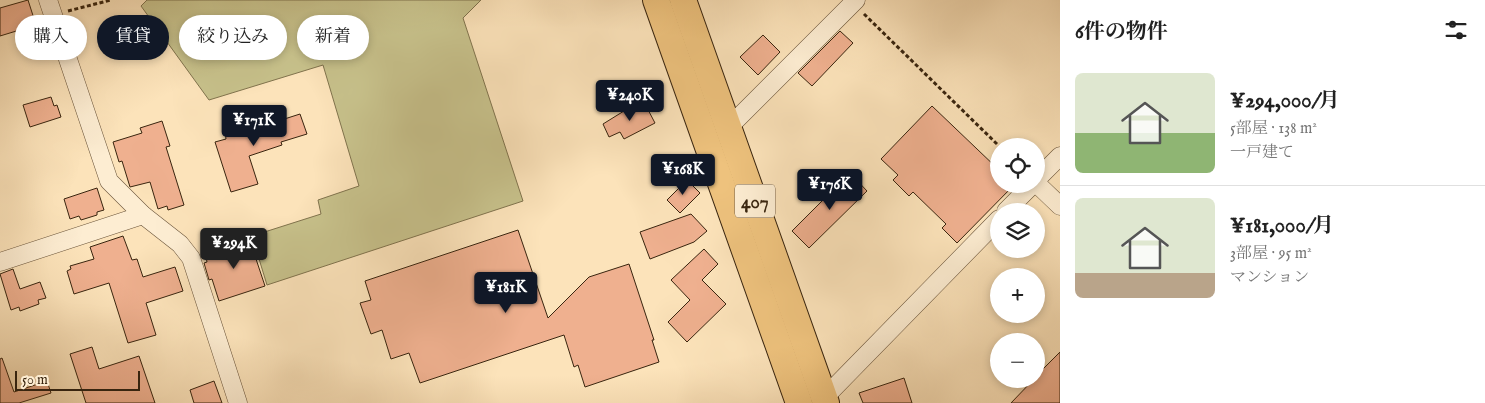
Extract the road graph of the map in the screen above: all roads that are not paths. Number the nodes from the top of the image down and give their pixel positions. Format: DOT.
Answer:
graph roads {
  1 [pos="656,0"];
  2 [pos="683,0"];
  3 [pos="855,2"];
  4 [pos="51,7"];
  5 [pos="729,127"];
  6 [pos="1060,156"];
  7 [pos="1045,172"];
  8 [pos="1045,192"];
  9 [pos="1024,193"];
  10 [pos="1014,203"];
  11 [pos="1060,206"];
  12 [pos="143,215"];
  13 [pos="990,228"];
  14 [pos="0,262"];
  15 [pos="816,401"];
  16 [pos="238,403"];
  1 -- 15 [label="highway, 407"];
  2 -- 5 [label="highway, 407"];
  3 -- 5 [label="street"];
  4 -- 12 [label="street"];
  5 -- 15 [label="highway, 407"];
  6 -- 7 [label="street"];
  8 -- 11 [label="street"];
  9 -- 10 [label="street"];
  12 -- 14 [label="street"];
  12 -- 16 [label="street"];
  13 -- 15 [label="street"];
}
